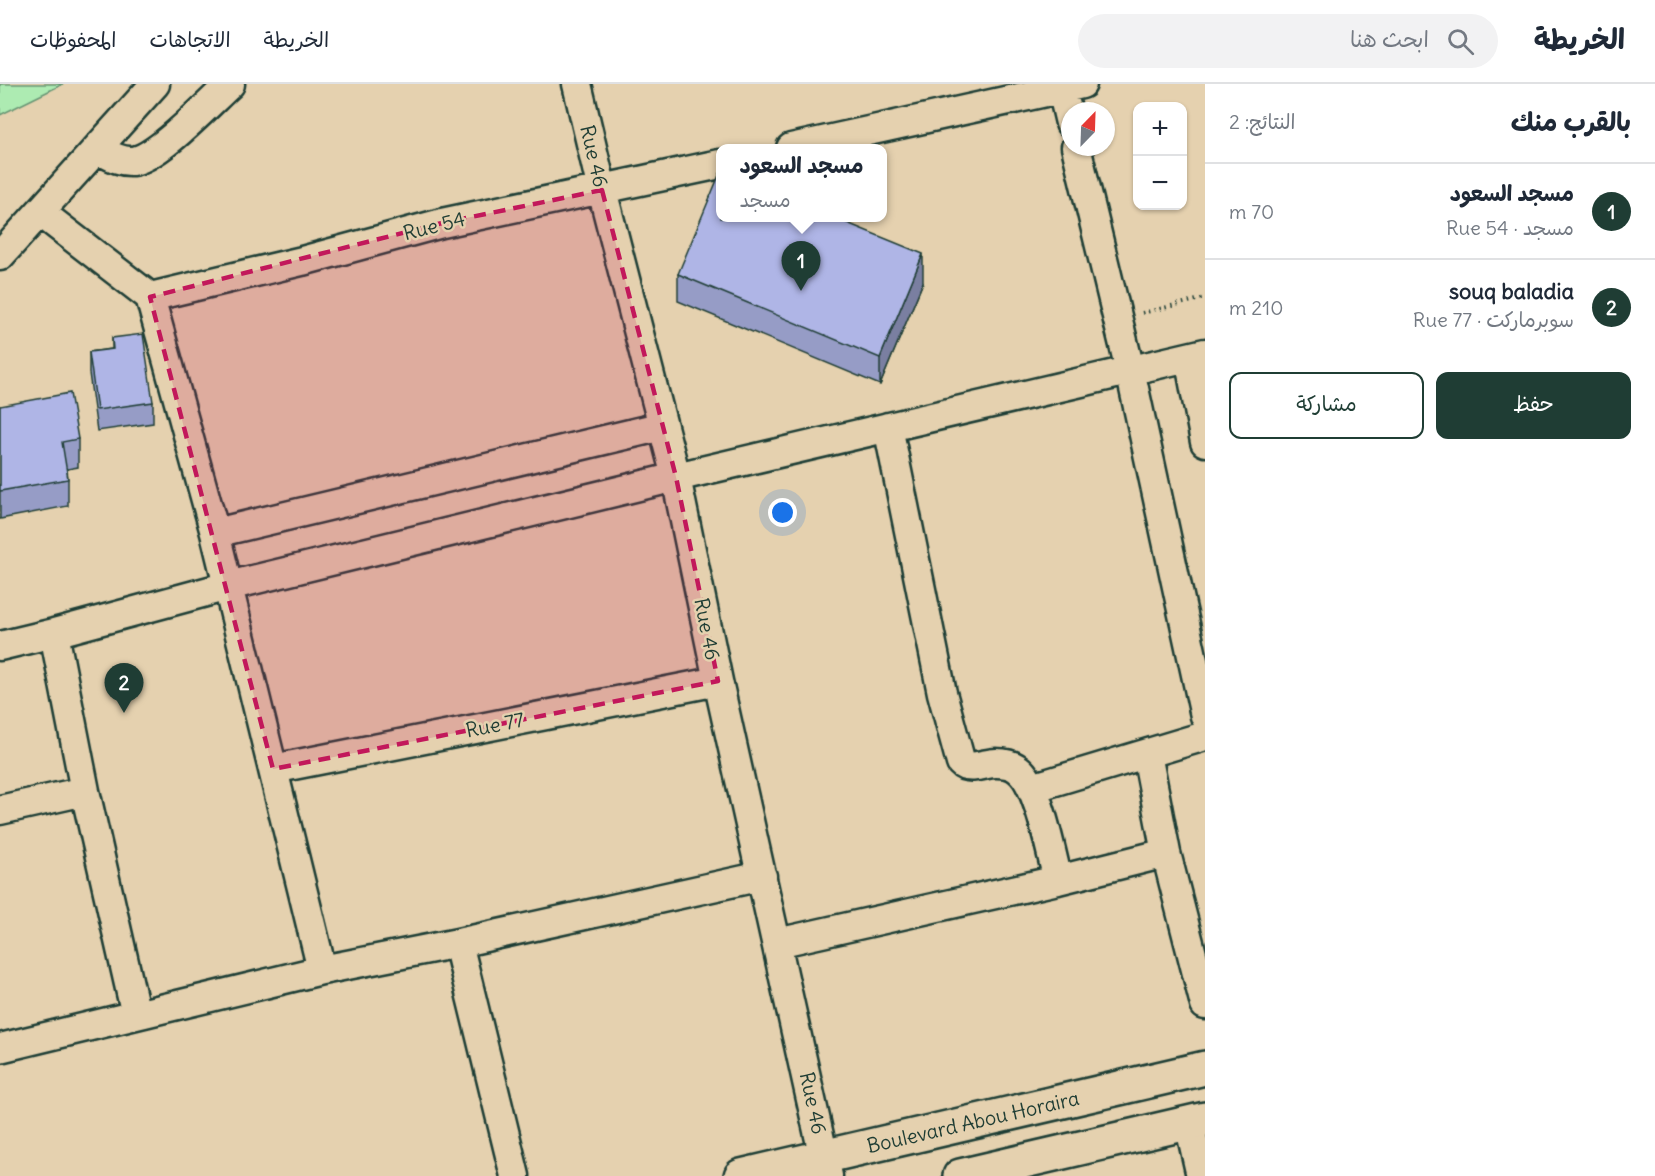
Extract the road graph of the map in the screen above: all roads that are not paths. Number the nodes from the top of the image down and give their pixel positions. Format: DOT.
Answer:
graph roads {
  1 [pos="155,84"];
  2 [pos="230,84"];
  3 [pos="577,84"];
  4 [pos="1072,87"];
  5 [pos="1071,102"];
  6 [pos="809,144"];
  7 [pos="97,148"];
  8 [pos="1078,156"];
  9 [pos="716,165"];
  10 [pos="602,190"];
  11 [pos="40,212"];
  12 [pos="0,256"];
  13 [pos="150,297"];
  14 [pos="1197,355"];
  15 [pos="1130,370"];
  16 [pos="663,426"];
  17 [pos="888,427"];
  18 [pos="1205,442"];
  19 [pos="676,477"];
  20 [pos="215,533"];
  21 [pos="228,586"];
  22 [pos="54,633"];
  23 [pos="0,646"];
  24 [pos="717,681"];
  25 [pos="1205,716"];
  26 [pos="1205,736"];
  27 [pos="1147,754"];
  28 [pos="273,769"];
  29 [pos="1032,788"];
  30 [pos="85,791"];
  31 [pos="0,810"];
  32 [pos="1166,853"];
  33 [pos="762,876"];
  34 [pos="1058,880"];
  35 [pos="458,943"];
  36 [pos="777,943"];
  37 [pos="322,970"];
  38 [pos="1205,1005"];
  39 [pos="136,1015"];
  40 [pos="0,1048"];
  41 [pos="1205,1068"];
  42 [pos="1197,1121"];
  43 [pos="826,1167"];
  44 [pos="1023,1169"];
  45 [pos="515,1176"];
  46 [pos="741,1176"];
  47 [pos="960,1176"];
  48 [pos="1201,1176"];
  1 -- 7 [label="street"];
  2 -- 7 [label="street"];
  3 -- 10 [label="street, Rue 46"];
  4 -- 5 [label="street"];
  4 -- 6 [label="street"];
  7 -- 11 [label="street"];
  8 -- 15 [label="street"];
  9 -- 10 [label="street, Rue 54"];
  10 -- 13 [label="street, Rue 54"];
  10 -- 16 [label="street, Rue 46"];
  11 -- 12 [label="street"];
  11 -- 13 [label="street"];
  13 -- 20 [label="street"];
  14 -- 15 [label="street"];
  14 -- 18 [label="street"];
  15 -- 17 [label="street"];
  15 -- 25 [label="street"];
  16 -- 19 [label="street, Rue 46"];
  16 -- 20 [label="street"];
  17 -- 19 [label="street"];
  17 -- 29 [label="street"];
  19 -- 21 [label="street"];
  19 -- 24 [label="street, Rue 46"];
  20 -- 21 [label="street"];
  21 -- 22 [label="street"];
  21 -- 28 [label="street"];
  22 -- 23 [label="street"];
  22 -- 30 [label="street"];
  24 -- 28 [label="street, Rue 77"];
  24 -- 33 [label="street, Rue 46"];
  26 -- 27 [label="street"];
  27 -- 29 [label="street"];
  27 -- 32 [label="street"];
  28 -- 37 [label="street"];
  29 -- 34 [label="street"];
  30 -- 31 [label="street"];
  30 -- 39 [label="street"];
  32 -- 34 [label="street"];
  32 -- 38 [label="street"];
  33 -- 35 [label="street"];
  33 -- 36 [label="street, Rue 46"];
  34 -- 36 [label="street"];
  35 -- 37 [label="street"];
  35 -- 45 [label="street"];
  36 -- 43 [label="street, Rue 46"];
  37 -- 39 [label="street"];
  39 -- 40 [label="street"];
  41 -- 43 [label="main road, Boulevard Abou Horaira"];
  42 -- 44 [label="main road"];
  42 -- 48 [label="street"];
  43 -- 46 [label="main road, Boulevard Abou Horaira"];
  44 -- 47 [label="main road"];
}
